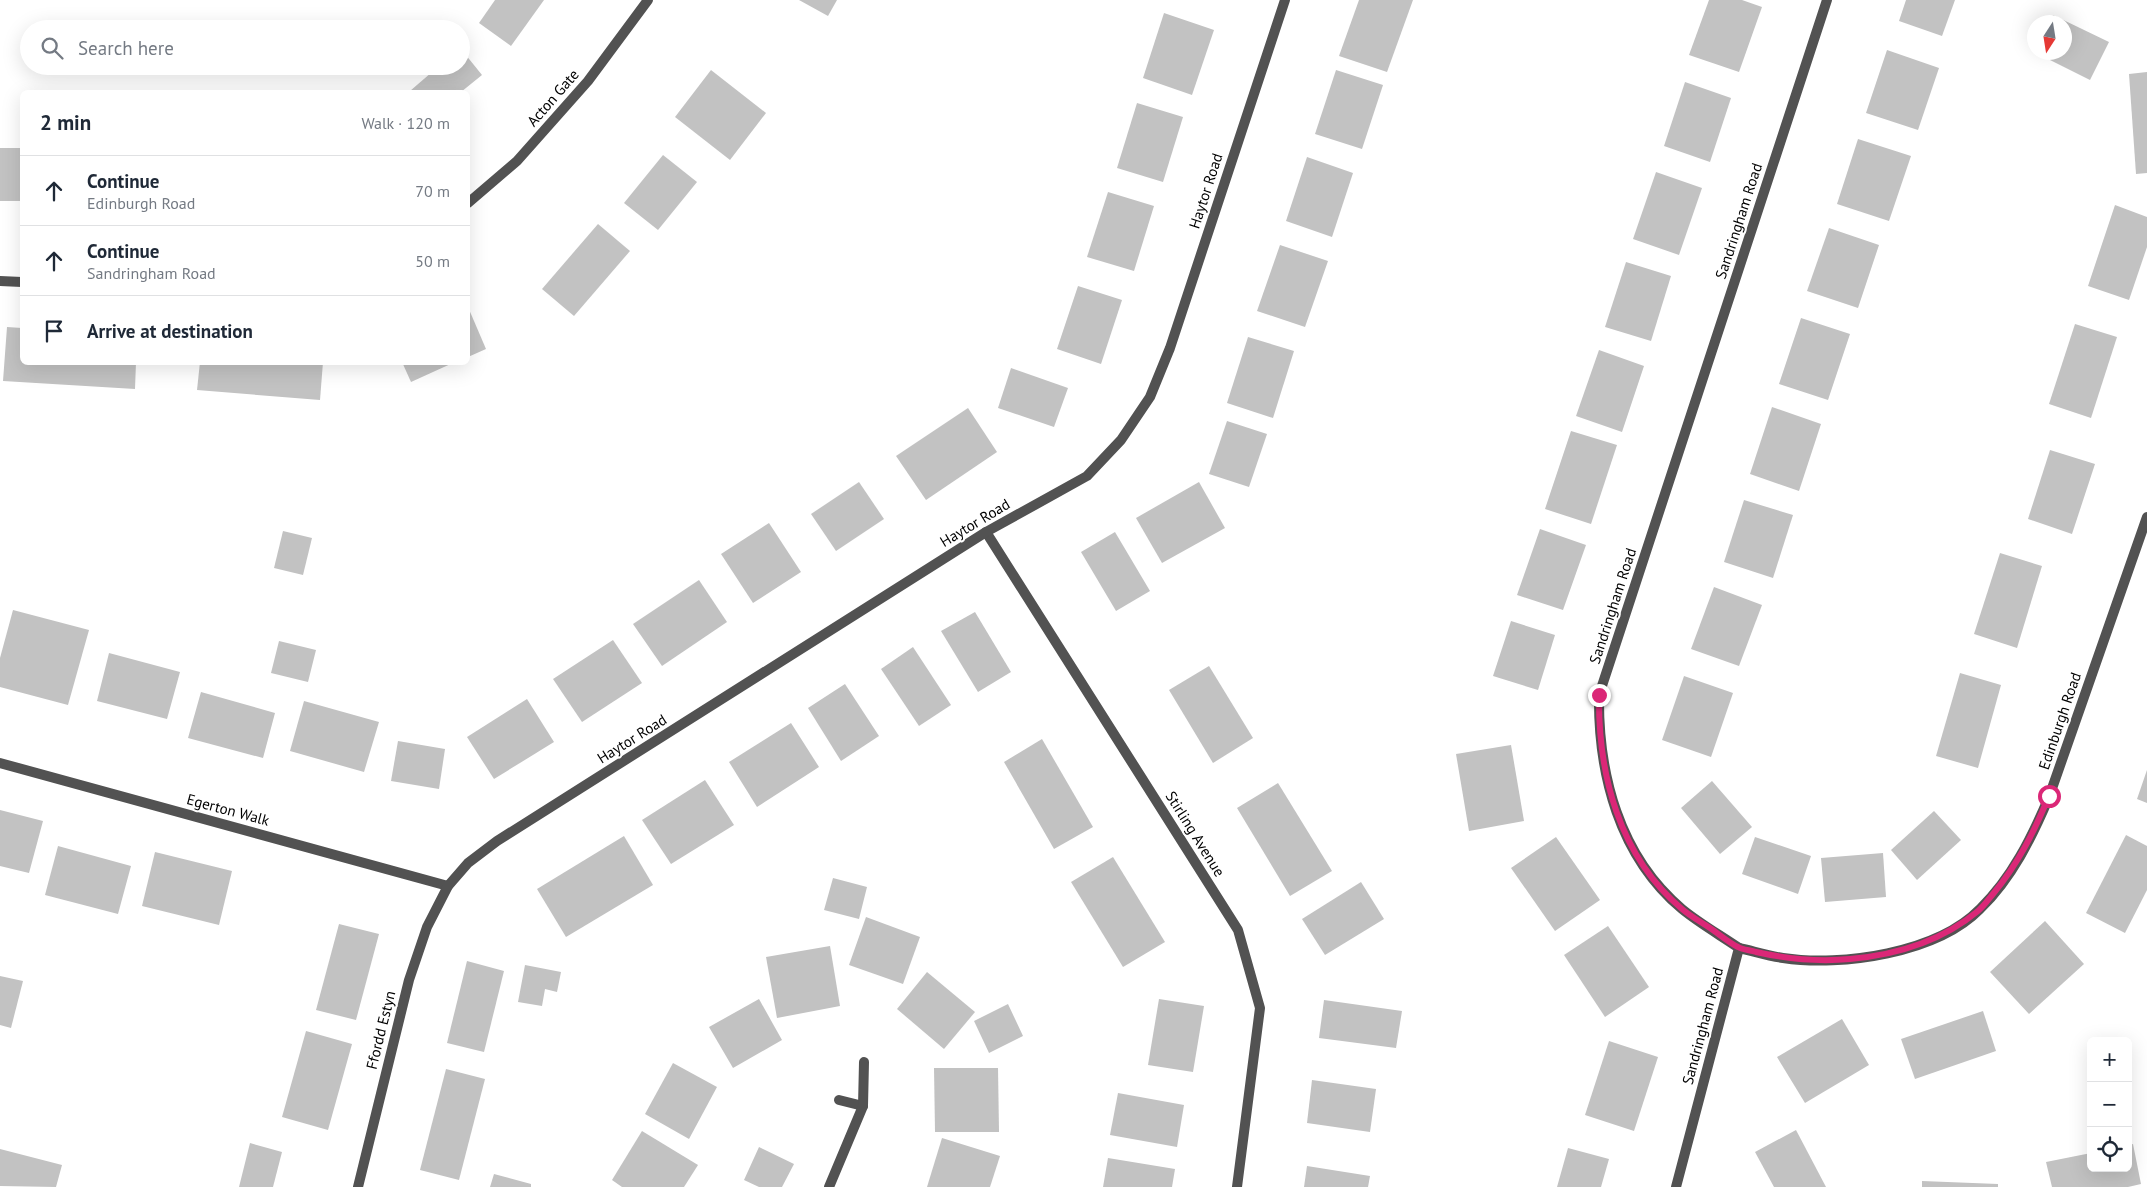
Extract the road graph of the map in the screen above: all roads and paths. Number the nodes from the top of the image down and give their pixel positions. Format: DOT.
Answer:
graph roads {
  1 [pos="648,0"];
  2 [pos="1285,0"];
  3 [pos="1827,0"];
  4 [pos="470,201"];
  5 [pos="0,281"];
  6 [pos="20,282"];
  7 [pos="2147,517"];
  8 [pos="986,532"];
  9 [pos="0,763"];
  10 [pos="448,886"];
  11 [pos="1739,948"];
  12 [pos="864,1062"];
  13 [pos="839,1100"];
  14 [pos="864,1106"];
  15 [pos="358,1187"];
  16 [pos="829,1187"];
  17 [pos="1237,1187"];
  18 [pos="1676,1187"];
  1 -- 4 [label="street, Acton Gate"];
  2 -- 8 [label="street, Haytor Road"];
  3 -- 11 [label="street, Sandringham Road"];
  5 -- 6 [label="street"];
  7 -- 11 [label="street, Edinburgh Road"];
  8 -- 10 [label="street, Haytor Road"];
  8 -- 17 [label="street, Stirling Avenue"];
  9 -- 10 [label="street, Egerton Walk"];
  10 -- 15 [label="street, Ffordd Estyn"];
  11 -- 18 [label="street, Sandringham Road"];
  12 -- 14 [label="street"];
  13 -- 14 [label="street"];
  14 -- 16 [label="street"];
}
